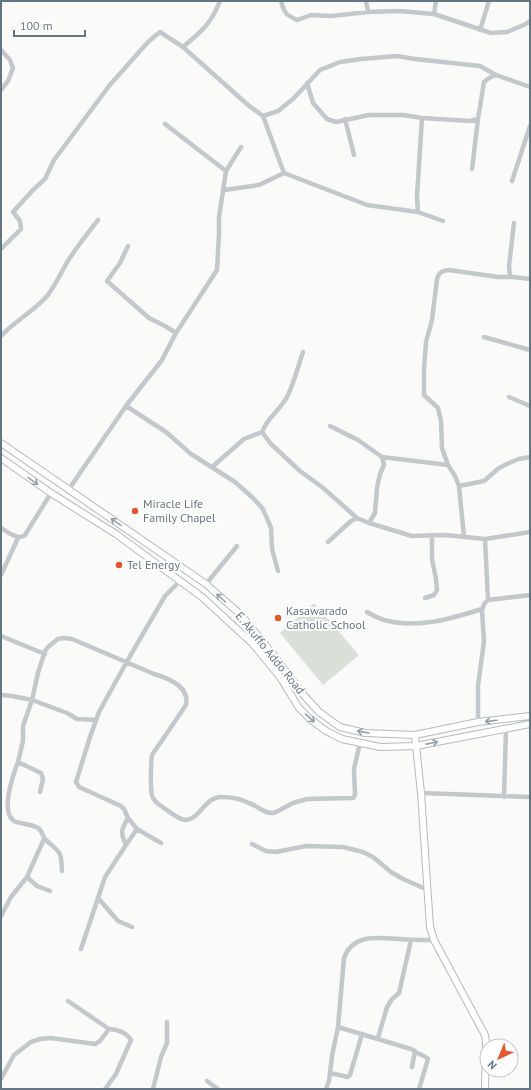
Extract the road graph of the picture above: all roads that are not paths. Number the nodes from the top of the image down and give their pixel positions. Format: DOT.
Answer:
graph roads {
  1 [pos="220,1"];
  2 [pos="281,1"];
  3 [pos="366,1"];
  4 [pos="436,1"];
  5 [pos="489,1"];
  6 [pos="368,12"];
  7 [pos="434,14"];
  8 [pos="530,21"];
  9 [pos="480,30"];
  10 [pos="183,47"];
  11 [pos="1,50"];
  12 [pos="496,75"];
  13 [pos="307,83"];
  14 [pos="530,87"];
  15 [pos="1,90"];
  16 [pos="263,116"];
  17 [pos="422,118"];
  18 [pos="345,119"];
  19 [pos="478,119"];
  20 [pos="165,124"];
  21 [pos="530,126"];
  22 [pos="241,148"];
  23 [pos="354,155"];
  24 [pos="472,169"];
  25 [pos="226,171"];
  26 [pos="284,173"];
  27 [pos="512,181"];
  28 [pos="224,190"];
  29 [pos="418,212"];
  30 [pos="98,220"];
  31 [pos="443,221"];
  32 [pos="514,222"];
  33 [pos="128,246"];
  34 [pos="1,249"];
  35 [pos="510,277"];
  36 [pos="530,279"];
  37 [pos="176,333"];
  38 [pos="1,336"];
  39 [pos="484,337"];
  40 [pos="530,350"];
  41 [pos="302,352"];
  42 [pos="509,397"];
  43 [pos="126,406"];
  44 [pos="530,406"];
  45 [pos="330,426"];
  46 [pos="262,432"];
  47 [pos="1,443"];
  48 [pos="382,457"];
  49 [pos="530,457"];
  50 [pos="1,458"];
  51 [pos="448,465"];
  52 [pos="212,467"];
  53 [pos="459,486"];
  54 [pos="69,489"];
  55 [pos="51,493"];
  56 [pos="357,518"];
  57 [pos="370,523"];
  58 [pos="1,528"];
  59 [pos="530,532"];
  60 [pos="432,535"];
  61 [pos="464,537"];
  62 [pos="18,538"];
  63 [pos="485,539"];
  64 [pos="328,542"];
  65 [pos="236,546"];
  66 [pos="278,571"];
  67 [pos="1,575"];
  68 [pos="180,581"];
  69 [pos="206,584"];
  70 [pos="530,595"];
  71 [pos="424,598"];
  72 [pos="488,600"];
  73 [pos="482,608"];
  74 [pos="367,612"];
  75 [pos="1,636"];
  76 [pos="45,654"];
  77 [pos="126,662"];
  78 [pos="1,695"];
  79 [pos="32,700"];
  80 [pos="530,716"];
  81 [pos="96,720"];
  82 [pos="478,722"];
  83 [pos="530,724"];
  84 [pos="506,729"];
  85 [pos="416,735"];
  86 [pos="360,743"];
  87 [pos="416,746"];
  88 [pos="18,762"];
  89 [pos="40,792"];
  90 [pos="421,793"];
  91 [pos="504,797"];
  92 [pos="530,797"];
  93 [pos="4,806"];
  94 [pos="128,818"];
  95 [pos="137,829"];
  96 [pos="44,839"];
  97 [pos="161,843"];
  98 [pos="252,844"];
  99 [pos="126,845"];
  100 [pos="62,871"];
  101 [pos="27,877"];
  102 [pos="428,890"];
  103 [pos="50,891"];
  104 [pos="98,898"];
  105 [pos="1,916"];
  106 [pos="132,927"];
  107 [pos="411,940"];
  108 [pos="434,940"];
  109 [pos="81,949"];
  110 [pos="68,1001"];
  111 [pos="167,1022"];
  112 [pos="338,1028"];
  113 [pos="109,1029"];
  114 [pos="362,1034"];
  115 [pos="378,1038"];
  116 [pos="415,1052"];
  117 [pos="412,1067"];
  118 [pos="330,1073"];
  119 [pos="1,1079"];
  120 [pos="207,1081"];
  121 [pos="106,1089"];
  122 [pos="153,1089"];
  123 [pos="218,1089"];
  124 [pos="326,1089"];
  125 [pos="419,1089"];
  126 [pos="485,1089"];
  1 -- 10 [label="street"];
  2 -- 6 [label="street"];
  3 -- 6 [label="street"];
  4 -- 7 [label="street"];
  5 -- 9 [label="street"];
  6 -- 7 [label="street"];
  7 -- 9 [label="street"];
  8 -- 9 [label="street"];
  10 -- 16 [label="street"];
  10 -- 34 [label="street"];
  11 -- 15 [label="street"];
  12 -- 13 [label="street"];
  12 -- 14 [label="street"];
  12 -- 19 [label="street"];
  13 -- 16 [label="street"];
  13 -- 18 [label="street"];
  16 -- 26 [label="street"];
  17 -- 18 [label="street"];
  17 -- 19 [label="street"];
  17 -- 29 [label="street"];
  18 -- 23 [label="street"];
  19 -- 24 [label="street"];
  20 -- 25 [label="street"];
  21 -- 27 [label="street"];
  22 -- 25 [label="street"];
  25 -- 28 [label="street"];
  26 -- 28 [label="street"];
  26 -- 29 [label="street"];
  28 -- 37 [label="street"];
  29 -- 31 [label="street"];
  30 -- 38 [label="street"];
  32 -- 35 [label="street"];
  33 -- 37 [label="street"];
  35 -- 36 [label="street"];
  35 -- 51 [label="street"];
  37 -- 43 [label="street"];
  39 -- 40 [label="street"];
  41 -- 46 [label="street"];
  42 -- 44 [label="street"];
  43 -- 52 [label="street"];
  43 -- 54 [label="street"];
  45 -- 48 [label="street"];
  46 -- 52 [label="street"];
  46 -- 56 [label="street"];
  47 -- 54 [label="main road, E. Akuffo Addo Road"];
  48 -- 51 [label="street"];
  48 -- 57 [label="street"];
  49 -- 53 [label="street"];
  50 -- 55 [label="main road, E. Akuffo Addo Road, one-way"];
  51 -- 53 [label="street"];
  52 -- 66 [label="street"];
  53 -- 61 [label="street"];
  69 -- 54 [label="main road, E. Akuffo Addo Road, one-way"];
  55 -- 62 [label="street"];
  55 -- 68 [label="main road, E. Akuffo Addo Road"];
  56 -- 57 [label="street"];
  56 -- 64 [label="street"];
  57 -- 60 [label="street"];
  58 -- 62 [label="street"];
  59 -- 63 [label="street"];
  60 -- 61 [label="street"];
  60 -- 71 [label="street"];
  61 -- 63 [label="street"];
  62 -- 67 [label="street"];
  63 -- 72 [label="street"];
  65 -- 69 [label="street"];
  68 -- 77 [label="street"];
  68 -- 86 [label="main road, E. Akuffo Addo Road, one-way"];
  85 -- 69 [label="main road, E. Akuffo Addo Road, one-way"];
  70 -- 72 [label="street"];
  72 -- 73 [label="street"];
  73 -- 74 [label="street"];
  73 -- 82 [label="street"];
  75 -- 76 [label="street"];
  76 -- 77 [label="street"];
  76 -- 79 [label="street"];
  77 -- 81 [label="street"];
  77 -- 86 [label="street"];
  78 -- 79 [label="street"];
  79 -- 81 [label="street"];
  79 -- 88 [label="street"];
  80 -- 82 [label="main road, E. Akuffo Addo Road, one-way"];
  81 -- 94 [label="street"];
  82 -- 85 [label="main road, E. Akuffo Addo Road"];
  83 -- 84 [label="main road, E. Akuffo Addo Road"];
  87 -- 84 [label="main road, E. Akuffo Addo Road, one-way"];
  84 -- 91 [label="street"];
  85 -- 87 [label="main road"];
  86 -- 87 [label="main road, E. Akuffo Addo Road"];
  87 -- 90 [label="main road"];
  88 -- 89 [label="street"];
  88 -- 93 [label="street"];
  90 -- 91 [label="street"];
  90 -- 102 [label="main road"];
  91 -- 92 [label="street"];
  93 -- 96 [label="street"];
  94 -- 95 [label="street"];
  94 -- 99 [label="street"];
  95 -- 97 [label="street"];
  95 -- 99 [label="street"];
  96 -- 100 [label="street"];
  96 -- 101 [label="street"];
  98 -- 102 [label="street"];
  99 -- 104 [label="street"];
  101 -- 103 [label="street"];
  101 -- 105 [label="street"];
  102 -- 108 [label="main road"];
  104 -- 106 [label="street"];
  104 -- 109 [label="street"];
  107 -- 108 [label="street"];
  107 -- 112 [label="street"];
  107 -- 115 [label="street"];
  108 -- 126 [label="main road"];
  110 -- 113 [label="street"];
  111 -- 122 [label="street"];
  112 -- 114 [label="street"];
  112 -- 118 [label="street"];
  113 -- 119 [label="street"];
  113 -- 121 [label="street"];
  114 -- 115 [label="street"];
  114 -- 118 [label="street"];
  115 -- 116 [label="street"];
  116 -- 117 [label="street"];
  116 -- 125 [label="street"];
  118 -- 124 [label="street"];
  120 -- 123 [label="street"];
}
